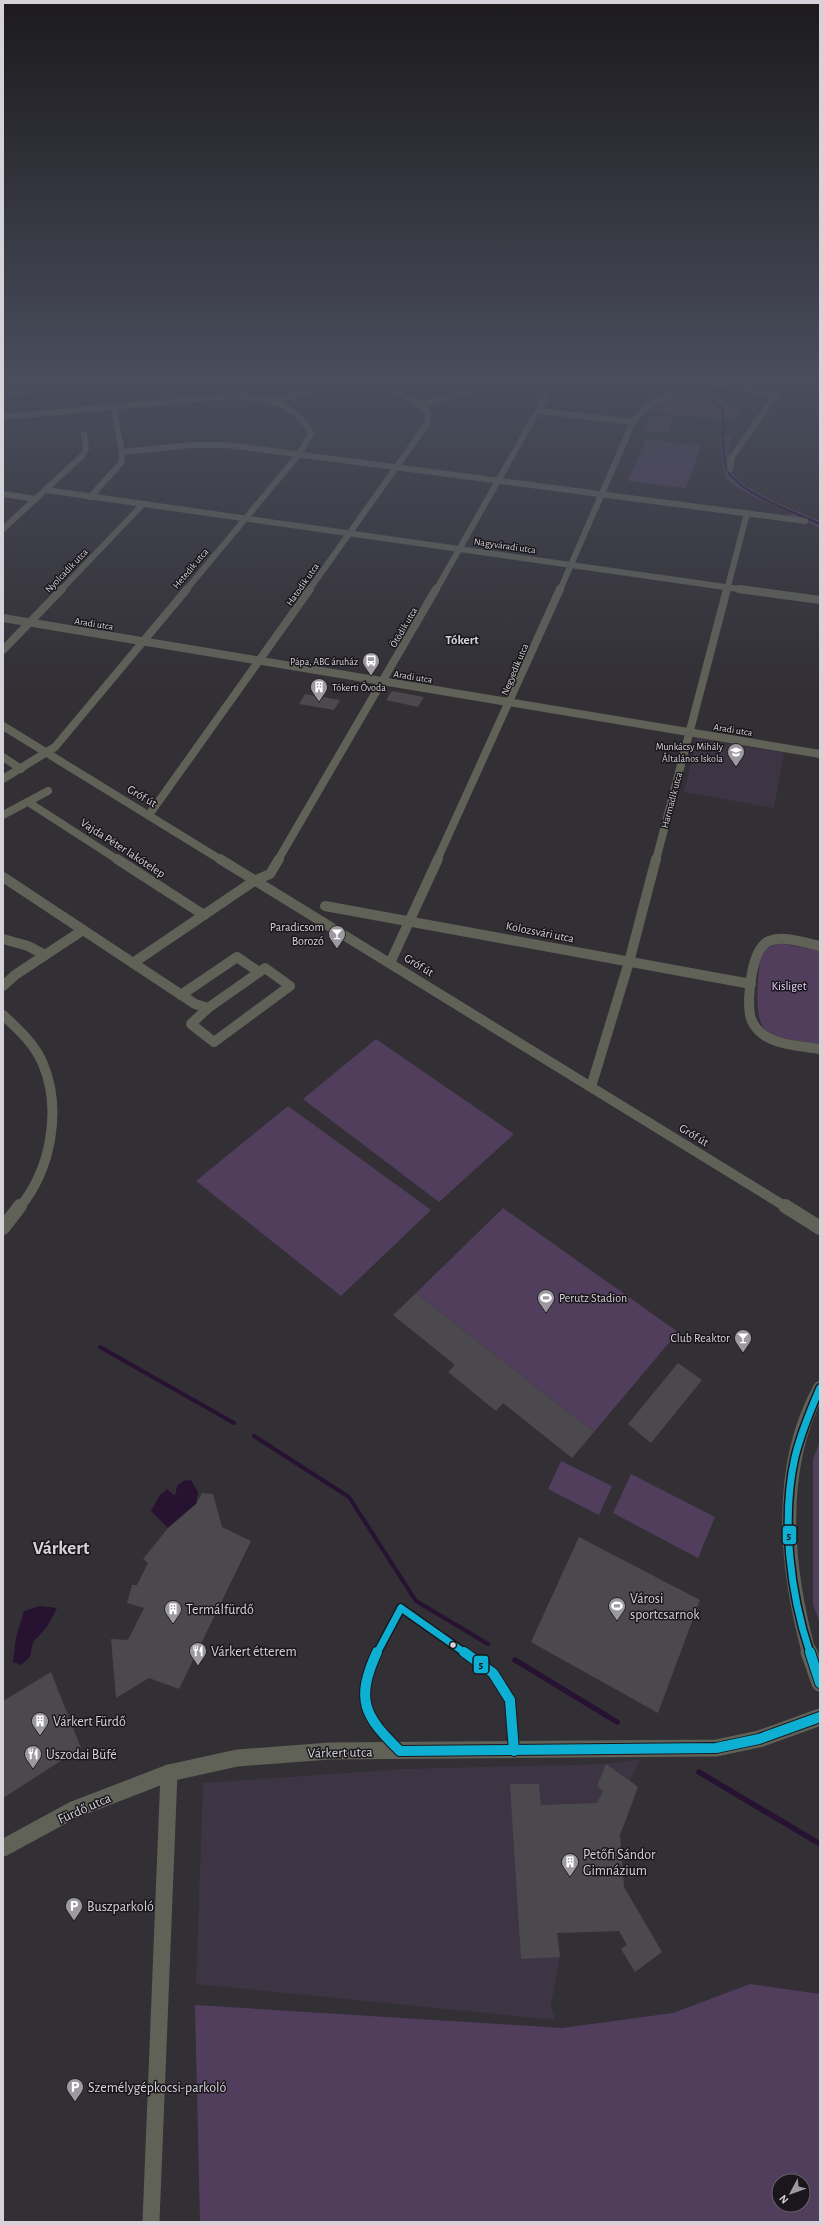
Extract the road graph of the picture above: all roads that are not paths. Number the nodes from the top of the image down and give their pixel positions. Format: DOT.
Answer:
graph roads {
  1 [pos="55,482"];
  2 [pos="103,482"];
  3 [pos="276,482"];
  4 [pos="387,482"];
  5 [pos="497,482"];
  6 [pos="511,482"];
  7 [pos="606,482"];
  8 [pos="46,490"];
  9 [pos="3,494"];
  10 [pos="601,494"];
  11 [pos="90,496"];
  12 [pos="36,499"];
  13 [pos="143,504"];
  14 [pos="747,513"];
  15 [pos="245,518"];
  16 [pos="805,521"];
  17 [pos="3,529"];
  18 [pos="350,533"];
  19 [pos="459,549"];
  20 [pos="570,564"];
  21 [pos="728,587"];
  22 [pos="820,600"];
  23 [pos="3,618"];
  24 [pos="29,622"];
  25 [pos="142,641"];
  26 [pos="3,650"];
  27 [pos="260,661"];
  28 [pos="383,681"];
  29 [pos="510,702"];
  30 [pos="3,726"];
  31 [pos="689,732"];
  32 [pos="48,754"];
  33 [pos="820,754"];
  34 [pos="3,757"];
  35 [pos="21,769"];
  36 [pos="3,779"];
  37 [pos="48,790"];
  38 [pos="28,802"];
  39 [pos="3,816"];
  40 [pos="149,816"];
  41 [pos="3,877"];
  42 [pos="254,881"];
  43 [pos="325,906"];
  44 [pos="204,916"];
  45 [pos="410,921"];
  46 [pos="83,930"];
  47 [pos="3,939"];
  48 [pos="820,946"];
  49 [pos="44,955"];
  50 [pos="629,962"];
  51 [pos="133,963"];
  52 [pos="390,963"];
  53 [pos="259,972"];
  54 [pos="751,984"];
  55 [pos="3,986"];
  56 [pos="181,995"];
  57 [pos="208,1008"];
  58 [pos="3,1015"];
  59 [pos="820,1049"];
  60 [pos="591,1086"];
  61 [pos="3,1228"];
  62 [pos="820,1228"];
  63 [pos="820,1388"];
  64 [pos="820,1683"];
  65 [pos="820,1717"];
  66 [pos="169,1774"];
  67 [pos="3,1848"];
  68 [pos="151,2222"];
  1 -- 8 [label="street"];
  2 -- 11 [label="street"];
  3 -- 15 [label="street, Hetedik utca"];
  4 -- 18 [label="street, Hatodik utca"];
  5 -- 19 [label="street, Ötödik utca"];
  6 -- 10 [label="street"];
  7 -- 10 [label="street, Negyedik utca"];
  8 -- 11 [label="street, Nagyváradi utca"];
  8 -- 12 [label="street"];
  9 -- 12 [label="street"];
  10 -- 14 [label="street"];
  10 -- 20 [label="street, Negyedik utca"];
  11 -- 13 [label="street, Nagyváradi utca"];
  12 -- 17 [label="street"];
  13 -- 15 [label="street, Nagyváradi utca"];
  13 -- 24 [label="street, Nyolcadik utca"];
  14 -- 16 [label="street"];
  14 -- 21 [label="street, Harmadik utca"];
  15 -- 18 [label="street, Nagyváradi utca"];
  15 -- 25 [label="street, Hetedik utca"];
  18 -- 19 [label="street, Nagyváradi utca"];
  18 -- 27 [label="street, Hatodik utca"];
  19 -- 20 [label="street, Nagyváradi utca"];
  19 -- 28 [label="street, Ötödik utca"];
  20 -- 21 [label="street, Nagyváradi utca"];
  20 -- 29 [label="street, Negyedik utca"];
  21 -- 22 [label="street, Nagyváradi utca"];
  21 -- 31 [label="street, Harmadik utca"];
  23 -- 24 [label="street, Aradi utca"];
  24 -- 25 [label="street, Aradi utca"];
  24 -- 26 [label="street, Nyolcadik utca"];
  25 -- 27 [label="street, Aradi utca"];
  25 -- 32 [label="street, Hetedik utca"];
  27 -- 28 [label="street, Aradi utca"];
  27 -- 40 [label="street, Hatodik utca"];
  28 -- 29 [label="street, Aradi utca"];
  28 -- 42 [label="street, Ötödik utca"];
  29 -- 31 [label="street, Aradi utca"];
  29 -- 45 [label="street, Negyedik utca"];
  30 -- 32 [label="street, Gróf út"];
  31 -- 33 [label="street, Aradi utca"];
  31 -- 50 [label="street, Harmadik utca"];
  32 -- 35 [label="street"];
  32 -- 40 [label="street, Gróf út"];
  34 -- 35 [label="street"];
  35 -- 36 [label="street"];
  37 -- 38 [label="street"];
  38 -- 39 [label="street"];
  38 -- 44 [label="street, Vajda Péter lakótelep"];
  40 -- 42 [label="street, Gróf út"];
  41 -- 46 [label="street"];
  42 -- 44 [label="street"];
  42 -- 52 [label="street, Gróf út"];
  43 -- 45 [label="street, Kolozsvári utca"];
  44 -- 51 [label="street"];
  45 -- 50 [label="street, Kolozsvári utca"];
  45 -- 52 [label="street, Negyedik utca"];
  46 -- 49 [label="street"];
  46 -- 51 [label="street"];
  47 -- 49 [label="street"];
  48 -- 54 [label="street"];
  49 -- 55 [label="street"];
  50 -- 54 [label="street, Kolozsvári utca"];
  50 -- 60 [label="street, Harmadik utca"];
  51 -- 56 [label="street"];
  52 -- 60 [label="street, Gróf út"];
  53 -- 56 [label="street"];
  53 -- 57 [label="street"];
  53 -- 57 [label="street"];
  54 -- 59 [label="street"];
  56 -- 57 [label="street"];
  58 -- 61 [label="street"];
  60 -- 62 [label="street, Gróf út"];
  63 -- 64 [label="street"];
  65 -- 66 [label="street, Várkert utca"];
  66 -- 67 [label="street, Fürdő utca"];
  66 -- 68 [label="street"];
}
